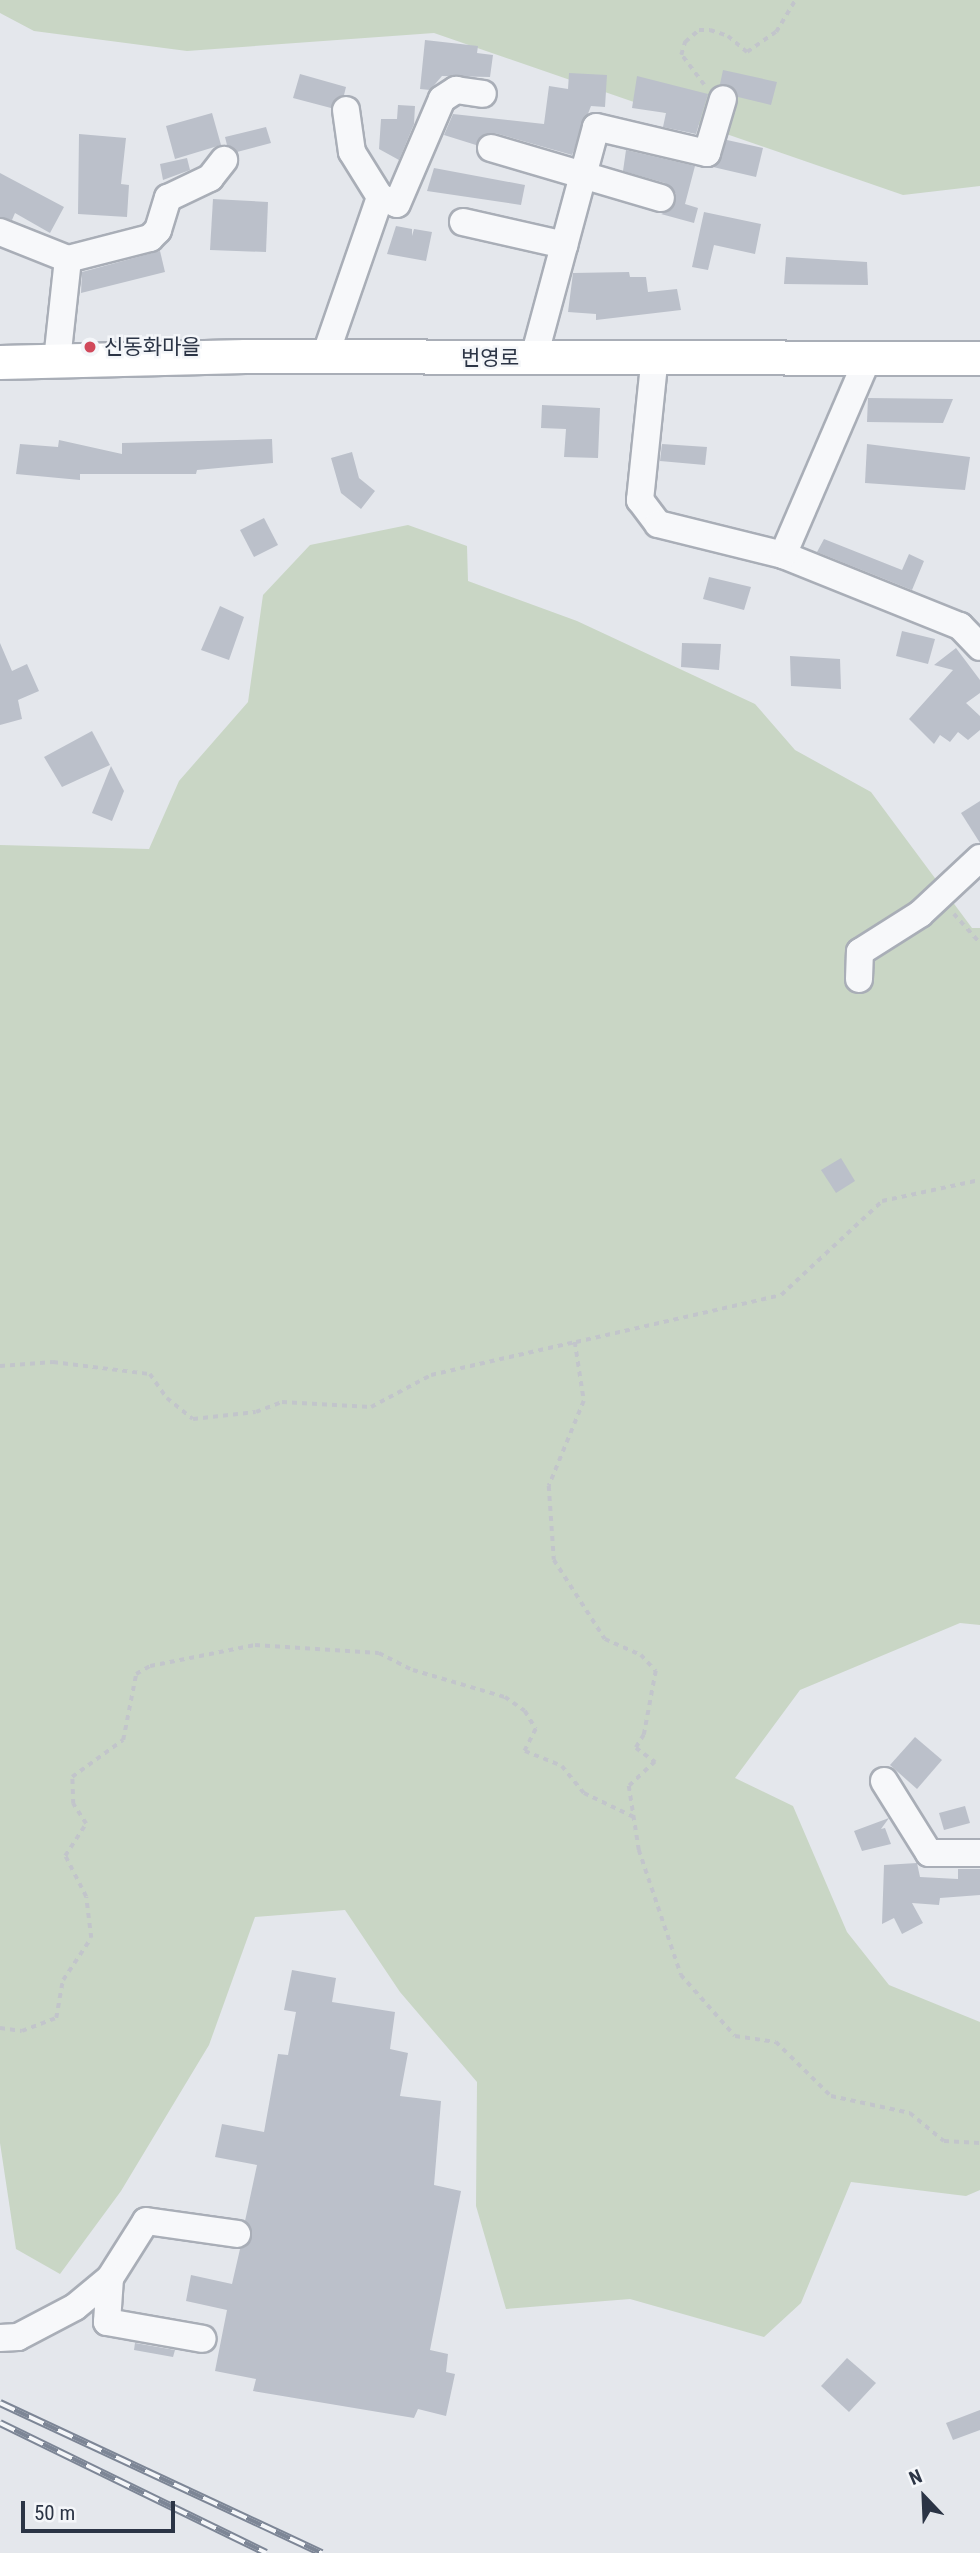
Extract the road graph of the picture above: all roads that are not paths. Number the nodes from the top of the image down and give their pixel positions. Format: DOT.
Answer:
graph roads {
  1 [pos="483,94"];
  2 [pos="723,99"];
  3 [pos="346,110"];
  4 [pos="491,148"];
  5 [pos="224,160"];
  6 [pos="583,173"];
  7 [pos="380,197"];
  8 [pos="661,198"];
  9 [pos="463,222"];
  10 [pos="0,232"];
  11 [pos="564,245"];
  12 [pos="68,259"];
  13 [pos="655,355"];
  14 [pos="534,357"];
  15 [pos="980,358"];
  16 [pos="324,359"];
  17 [pos="57,360"];
  18 [pos="867,360"];
  19 [pos="0,362"];
  20 [pos="783,555"];
  21 [pos="980,647"];
  22 [pos="980,858"];
  23 [pos="859,979"];
  24 [pos="884,1781"];
  25 [pos="980,1853"];
  26 [pos="237,2234"];
  27 [pos="110,2278"];
  28 [pos="0,2338"];
  29 [pos="203,2339"];
  1 -- 7 [label="street"];
  2 -- 6 [label="street"];
  3 -- 7 [label="street"];
  4 -- 6 [label="street"];
  5 -- 12 [label="street"];
  6 -- 8 [label="street"];
  6 -- 11 [label="street"];
  7 -- 16 [label="street"];
  9 -- 11 [label="street"];
  10 -- 12 [label="street"];
  11 -- 14 [label="street"];
  12 -- 17 [label="street"];
  13 -- 14 [label="main road, 번영로"];
  13 -- 18 [label="main road, 번영로"];
  13 -- 20 [label="street"];
  14 -- 16 [label="main road, 번영로"];
  15 -- 18 [label="main road, 번영로"];
  16 -- 17 [label="main road, 번영로"];
  17 -- 19 [label="main road, 번영로"];
  18 -- 20 [label="street"];
  20 -- 21 [label="street"];
  22 -- 23 [label="street"];
  24 -- 25 [label="street"];
  26 -- 27 [label="street"];
  27 -- 28 [label="street"];
  27 -- 29 [label="street"];
}
